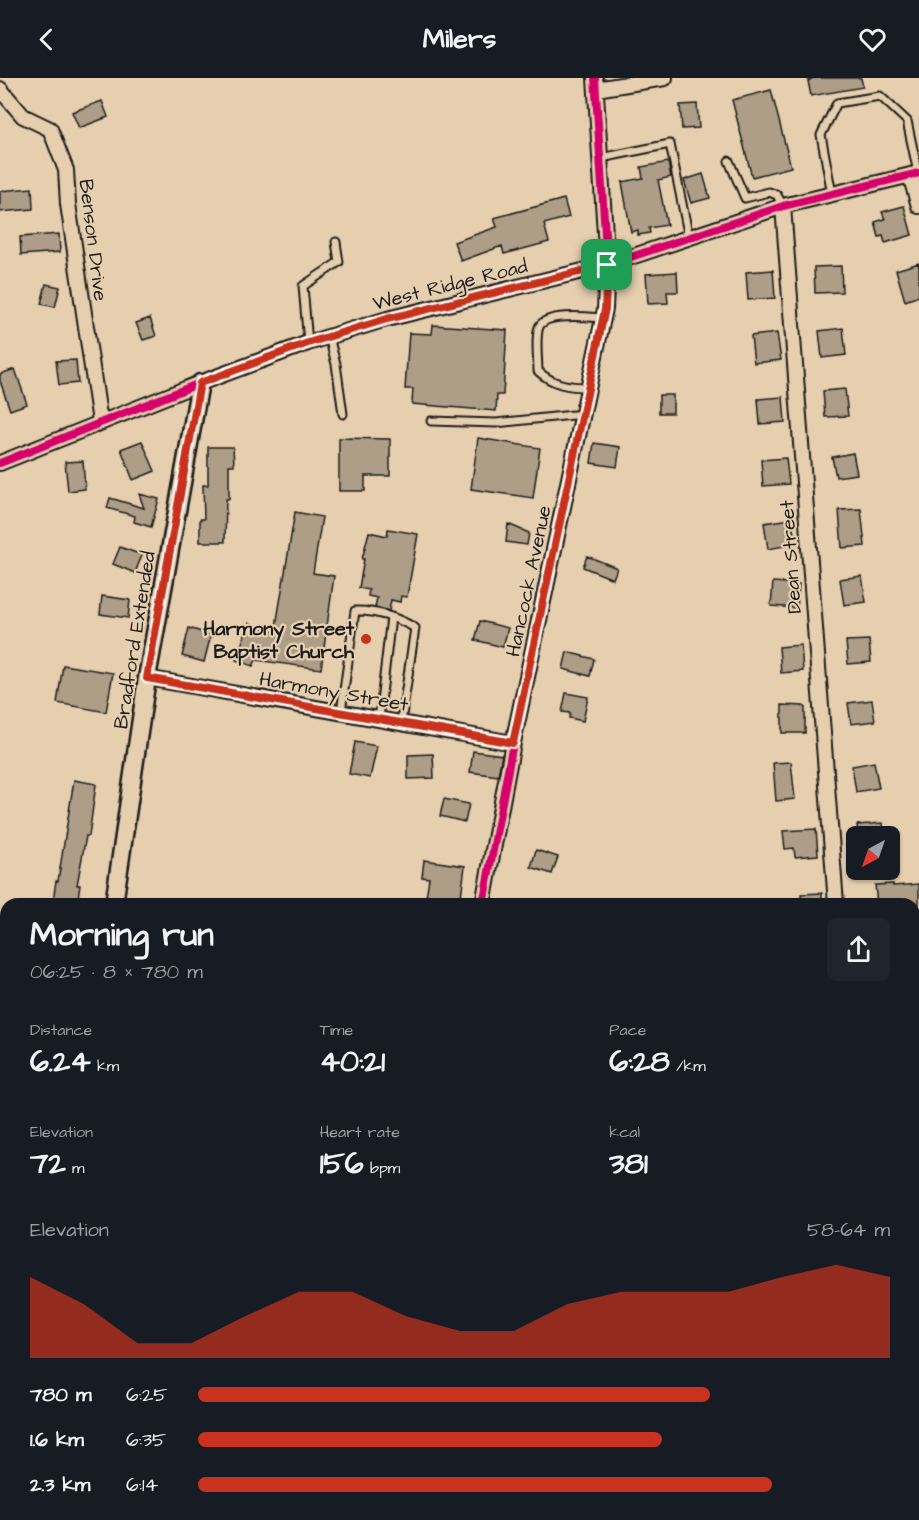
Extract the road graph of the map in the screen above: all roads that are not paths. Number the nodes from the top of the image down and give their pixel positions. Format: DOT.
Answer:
graph roads {
  1 [pos="665,78"];
  2 [pos="596,84"];
  3 [pos="0,89"];
  4 [pos="601,158"];
  5 [pos="729,161"];
  6 [pos="916,174"];
  7 [pos="832,195"];
  8 [pos="745,198"];
  9 [pos="783,206"];
  10 [pos="919,206"];
  11 [pos="749,218"];
  12 [pos="689,238"];
  13 [pos="336,242"];
  14 [pos="607,265"];
  15 [pos="603,318"];
  16 [pos="329,336"];
  17 [pos="308,343"];
  18 [pos="200,383"];
  19 [pos="589,387"];
  20 [pos="343,414"];
  21 [pos="583,414"];
  22 [pos="431,421"];
  23 [pos="100,422"];
  24 [pos="0,463"];
  25 [pos="391,617"];
  26 [pos="147,678"];
  27 [pos="340,712"];
  28 [pos="379,719"];
  29 [pos="402,723"];
  30 [pos="513,743"];
  31 [pos="115,898"];
  32 [pos="484,898"];
  33 [pos="836,898"];
  1 -- 2 [label="street"];
  2 -- 4 [label="street, Hancock Avenue"];
  3 -- 23 [label="street, Benson Drive"];
  4 -- 12 [label="lane"];
  4 -- 14 [label="street, Hancock Avenue"];
  5 -- 8 [label="lane"];
  6 -- 7 [label="street, West Ridge Road"];
  6 -- 7 [label="lane"];
  6 -- 10 [label="street"];
  7 -- 9 [label="street, West Ridge Road"];
  8 -- 9 [label="lane"];
  8 -- 11 [label="lane"];
  9 -- 11 [label="street, West Ridge Road"];
  9 -- 33 [label="street, Dean Street"];
  11 -- 12 [label="street, West Ridge Road"];
  12 -- 14 [label="street, West Ridge Road"];
  13 -- 17 [label="lane"];
  14 -- 15 [label="street, Hancock Avenue"];
  14 -- 16 [label="street, West Ridge Road"];
  15 -- 19 [label="street, Hancock Avenue"];
  15 -- 19 [label="lane"];
  16 -- 17 [label="street, West Ridge Road"];
  16 -- 20 [label="lane"];
  17 -- 18 [label="street, West Ridge Road"];
  18 -- 23 [label="street, West Ridge Road"];
  18 -- 26 [label="street, Bradford Extended"];
  19 -- 21 [label="street, Hancock Avenue"];
  21 -- 22 [label="lane"];
  21 -- 30 [label="street, Hancock Avenue"];
  23 -- 24 [label="street, West Ridge Road"];
  25 -- 27 [label="lane"];
  25 -- 28 [label="lane"];
  25 -- 29 [label="lane"];
  26 -- 27 [label="street, Harmony Street"];
  26 -- 31 [label="street, Bradford Extended"];
  27 -- 28 [label="street, Harmony Street"];
  28 -- 29 [label="street, Harmony Street"];
  29 -- 30 [label="street, Harmony Street"];
  30 -- 32 [label="street, Hancock Avenue"];
}
